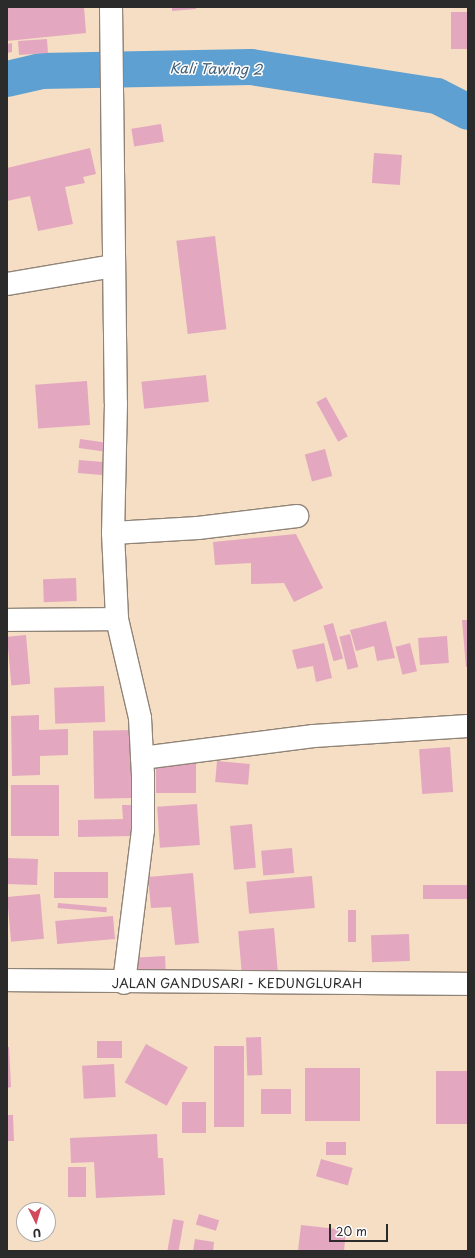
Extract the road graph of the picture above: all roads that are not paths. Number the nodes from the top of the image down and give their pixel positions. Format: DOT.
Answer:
graph roads {
  1 [pos="111,7"];
  2 [pos="113,266"];
  3 [pos="7,284"];
  4 [pos="297,516"];
  5 [pos="113,533"];
  6 [pos="117,619"];
  7 [pos="7,620"];
  8 [pos="468,726"];
  9 [pos="142,758"];
  10 [pos="7,980"];
  11 [pos="124,983"];
  12 [pos="468,984"];
  1 -- 2 [label="street"];
  2 -- 3 [label="street"];
  2 -- 5 [label="street"];
  4 -- 5 [label="street"];
  5 -- 6 [label="street"];
  6 -- 7 [label="street"];
  6 -- 9 [label="street"];
  8 -- 9 [label="street"];
  9 -- 11 [label="street"];
  10 -- 11 [label="street, JALAN GANDUSARI - KEDUNGLURAH"];
  11 -- 12 [label="street, JALAN GANDUSARI - KEDUNGLURAH"];
}
